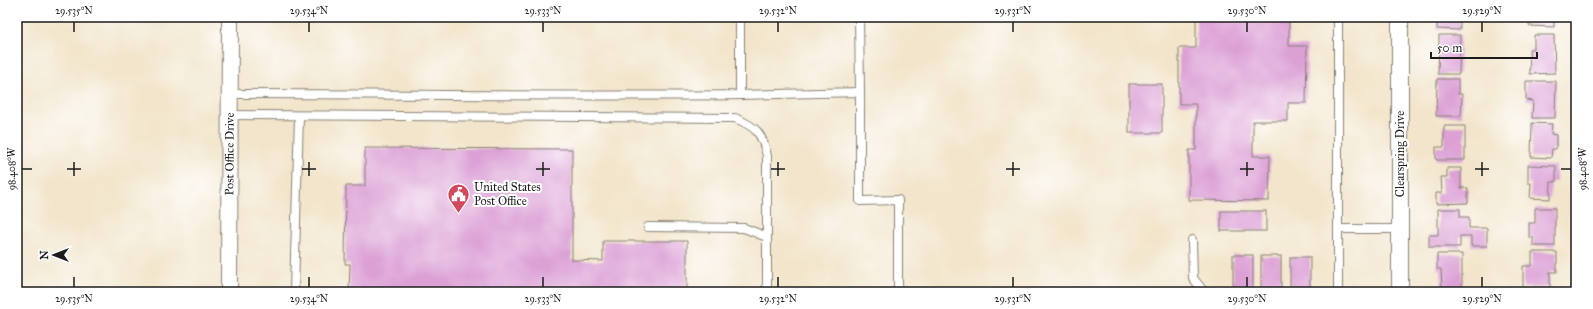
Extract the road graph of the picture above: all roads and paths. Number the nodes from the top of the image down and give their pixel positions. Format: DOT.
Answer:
graph roads {
  1 [pos="230,17"];
  2 [pos="740,17"];
  3 [pos="859,17"];
  4 [pos="1338,17"];
  5 [pos="1400,17"];
  6 [pos="860,92"];
  7 [pos="230,94"];
  8 [pos="740,95"];
  9 [pos="229,115"];
  10 [pos="299,116"];
  11 [pos="648,227"];
  12 [pos="1338,229"];
  13 [pos="1400,229"];
  14 [pos="767,237"];
  15 [pos="1192,240"];
  16 [pos="229,292"];
  17 [pos="294,292"];
  18 [pos="767,292"];
  19 [pos="898,292"];
  20 [pos="1204,292"];
  21 [pos="1338,292"];
  22 [pos="1400,292"];
  1 -- 7 [label="street, Post Office Drive"];
  2 -- 8 [label="lane"];
  3 -- 6 [label="lane"];
  4 -- 12 [label="lane"];
  5 -- 13 [label="street, Clearspring Drive"];
  6 -- 8 [label="lane"];
  6 -- 19 [label="lane"];
  7 -- 8 [label="lane"];
  7 -- 9 [label="street, Post Office Drive"];
  9 -- 10 [label="lane"];
  9 -- 16 [label="street, Post Office Drive"];
  10 -- 14 [label="lane"];
  10 -- 17 [label="lane"];
  11 -- 14 [label="lane"];
  12 -- 13 [label="lane"];
  12 -- 21 [label="lane"];
  13 -- 22 [label="street, Clearspring Drive"];
  14 -- 18 [label="lane"];
  15 -- 20 [label="lane"];
}
